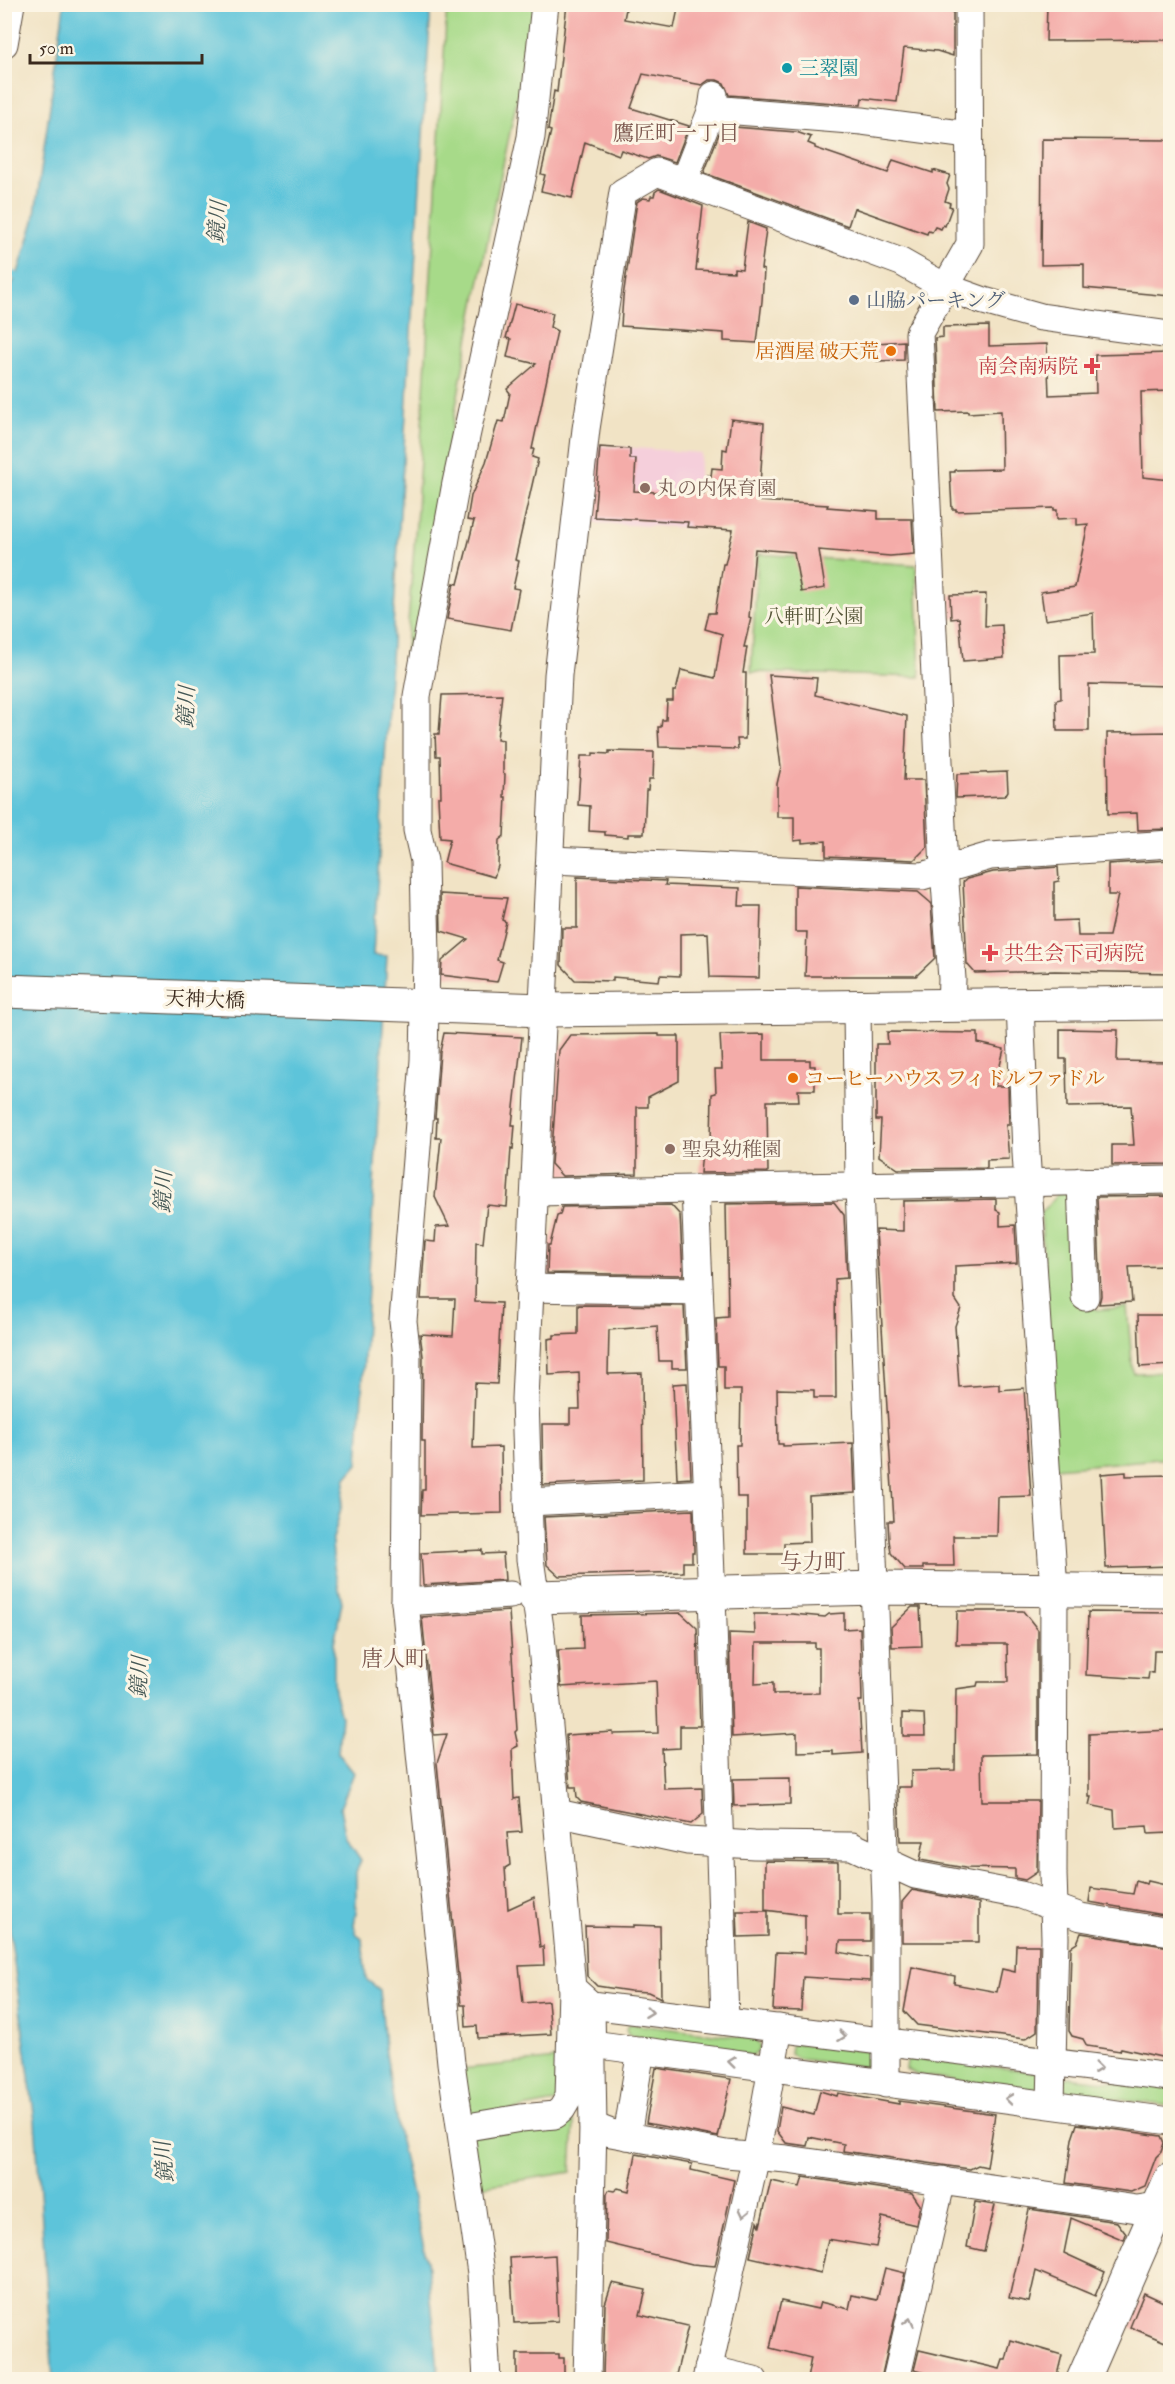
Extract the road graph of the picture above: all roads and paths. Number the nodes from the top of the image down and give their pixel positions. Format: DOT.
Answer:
graph roads {
  1 [pos="11,4"];
  2 [pos="545,4"];
  3 [pos="969,4"];
  4 [pos="4,44"];
  5 [pos="968,135"];
  6 [pos="684,181"];
  7 [pos="945,287"];
  8 [pos="1170,334"];
  9 [pos="1170,844"];
  10 [pos="551,860"];
  11 [pos="944,869"];
  12 [pos="4,991"];
  13 [pos="1170,1003"];
  14 [pos="1020,1004"];
  15 [pos="951,1006"];
  16 [pos="415,1007"];
  17 [pos="857,1007"];
  18 [pos="543,1010"];
  19 [pos="1170,1180"];
  20 [pos="1029,1181"];
  21 [pos="1081,1181"];
  22 [pos="859,1187"];
  23 [pos="695,1189"];
  24 [pos="536,1192"];
  25 [pos="529,1288"];
  26 [pos="699,1291"];
  27 [pos="1085,1297"];
  28 [pos="708,1493"];
  29 [pos="528,1502"];
  30 [pos="876,1588"];
  31 [pos="1054,1590"];
  32 [pos="1170,1591"];
  33 [pos="711,1593"];
  34 [pos="523,1596"];
  35 [pos="405,1602"];
  36 [pos="557,1814"];
  37 [pos="721,1843"];
  38 [pos="884,1862"];
  39 [pos="1054,1907"];
  40 [pos="1170,1932"];
  41 [pos="581,1996"];
  42 [pos="725,2021"];
  43 [pos="779,2028"];
  44 [pos="887,2042"];
  45 [pos="592,2044"];
  46 [pos="641,2050"];
  47 [pos="1052,2062"];
  48 [pos="771,2067"];
  49 [pos="1170,2077"];
  50 [pos="886,2084"];
  51 [pos="1051,2104"];
  52 [pos="1170,2121"];
  53 [pos="593,2126"];
  54 [pos="462,2128"];
  55 [pos="627,2136"];
  56 [pos="756,2156"];
  57 [pos="942,2180"];
  58 [pos="1167,2196"];
  59 [pos="707,2374"];
  60 [pos="487,2379"];
  61 [pos="588,2379"];
  62 [pos="754,2379"];
  63 [pos="896,2379"];
  64 [pos="1083,2379"];
  1 -- 4 [label="street"];
  2 -- 16 [label="street"];
  3 -- 5 [label="street"];
  5 -- 6 [label="street"];
  5 -- 7 [label="street"];
  6 -- 7 [label="street"];
  6 -- 10 [label="street"];
  7 -- 8 [label="street"];
  7 -- 11 [label="street"];
  9 -- 11 [label="street"];
  10 -- 11 [label="street"];
  10 -- 18 [label="street"];
  11 -- 15 [label="street"];
  12 -- 16 [label="street, 天神大橋"];
  13 -- 14 [label="street, 天神大橋"];
  14 -- 15 [label="street, 天神大橋"];
  14 -- 20 [label="street"];
  15 -- 17 [label="street, 天神大橋"];
  16 -- 18 [label="street, 天神大橋"];
  16 -- 35 [label="street"];
  17 -- 18 [label="street, 天神大橋"];
  17 -- 22 [label="street"];
  18 -- 24 [label="street"];
  19 -- 21 [label="street"];
  20 -- 21 [label="street"];
  20 -- 22 [label="street"];
  20 -- 31 [label="street"];
  21 -- 27 [label="street"];
  22 -- 23 [label="street"];
  22 -- 30 [label="street"];
  23 -- 24 [label="street"];
  23 -- 26 [label="street"];
  24 -- 25 [label="street"];
  25 -- 26 [label="street"];
  25 -- 29 [label="street"];
  26 -- 28 [label="street"];
  28 -- 29 [label="street"];
  28 -- 33 [label="street"];
  29 -- 34 [label="street"];
  30 -- 31 [label="street"];
  30 -- 33 [label="street"];
  30 -- 38 [label="street"];
  31 -- 32 [label="street"];
  31 -- 39 [label="street"];
  33 -- 34 [label="street"];
  33 -- 37 [label="street"];
  34 -- 35 [label="street"];
  34 -- 36 [label="street"];
  35 -- 54 [label="street"];
  36 -- 37 [label="street"];
  36 -- 41 [label="street"];
  37 -- 38 [label="street"];
  37 -- 42 [label="street"];
  38 -- 39 [label="street"];
  38 -- 44 [label="street"];
  39 -- 40 [label="street"];
  39 -- 47 [label="street"];
  41 -- 42 [label="street, one-way"];
  41 -- 45 [label="street"];
  41 -- 54 [label="street"];
  42 -- 43 [label="street"];
  43 -- 44 [label="street, one-way"];
  43 -- 48 [label="street"];
  44 -- 47 [label="street"];
  44 -- 50 [label="street"];
  45 -- 46 [label="street"];
  45 -- 53 [label="street"];
  48 -- 46 [label="street, one-way"];
  46 -- 55 [label="street"];
  47 -- 49 [label="street, one-way"];
  47 -- 51 [label="street"];
  48 -- 50 [label="street"];
  48 -- 56 [label="street"];
  51 -- 50 [label="street, one-way"];
  51 -- 52 [label="street"];
  53 -- 55 [label="street"];
  53 -- 61 [label="street"];
  54 -- 60 [label="street"];
  55 -- 56 [label="street"];
  56 -- 57 [label="street"];
  56 -- 59 [label="street, one-way"];
  57 -- 58 [label="street"];
  63 -- 57 [label="street, one-way"];
  58 -- 64 [label="street"];
  59 -- 62 [label="street"];
}
